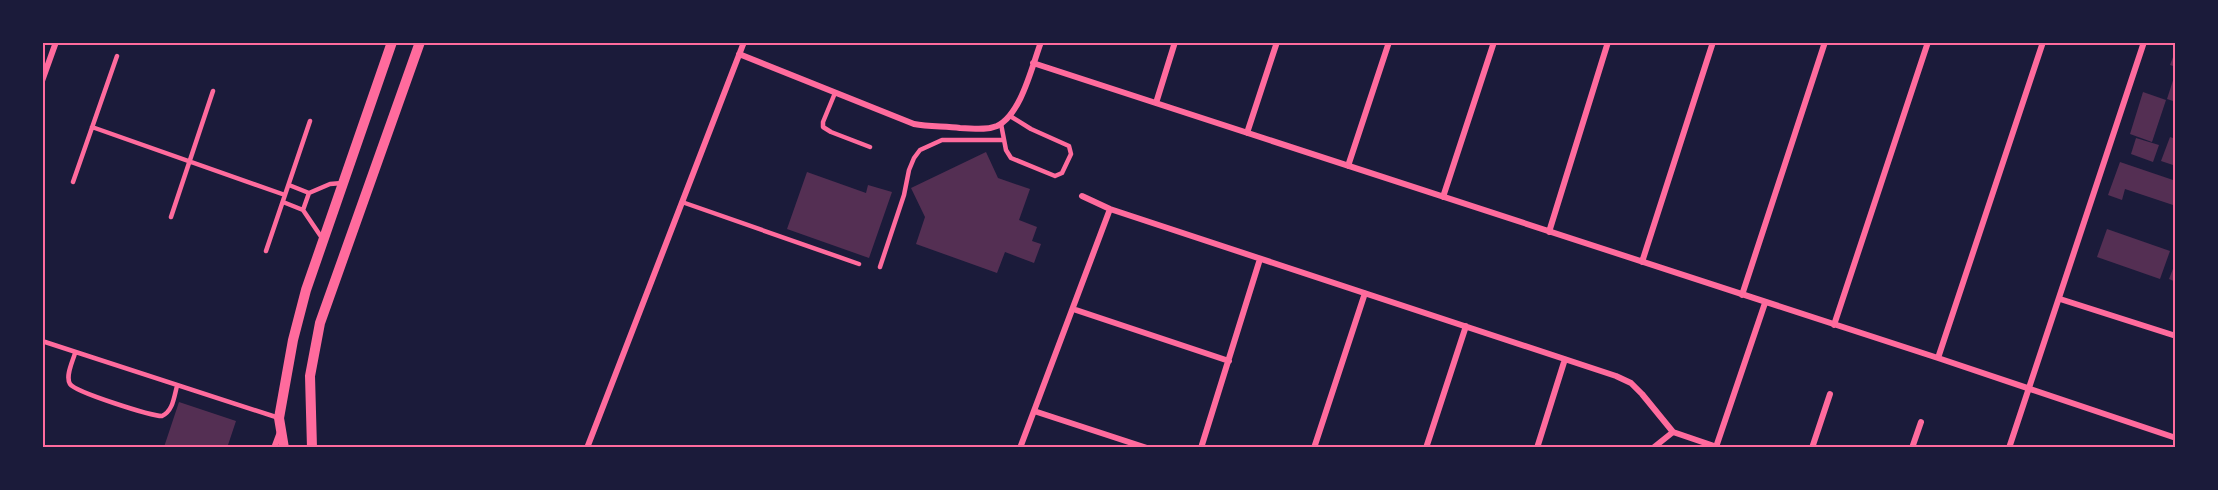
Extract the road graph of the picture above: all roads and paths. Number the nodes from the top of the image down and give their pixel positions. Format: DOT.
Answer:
graph roads {
  1 [pos="56,42"];
  2 [pos="392,42"];
  3 [pos="420,42"];
  4 [pos="744,42"];
  5 [pos="1041,42"];
  6 [pos="1175,42"];
  7 [pos="1277,42"];
  8 [pos="1389,42"];
  9 [pos="1494,42"];
  10 [pos="1608,42"];
  11 [pos="1713,42"];
  12 [pos="1825,42"];
  13 [pos="1928,42"];
  14 [pos="2043,42"];
  15 [pos="2144,42"];
  16 [pos="739,54"];
  17 [pos="117,56"];
  18 [pos="1033,63"];
  19 [pos="42,81"];
  20 [pos="213,91"];
  21 [pos="835,93"];
  22 [pos="1156,103"];
  23 [pos="1010,116"];
  24 [pos="310,121"];
  25 [pos="1001,124"];
  26 [pos="92,127"];
  27 [pos="1247,133"];
  28 [pos="1004,140"];
  29 [pos="870,147"];
  30 [pos="190,160"];
  31 [pos="1348,166"];
  32 [pos="73,182"];
  33 [pos="342,183"];
  34 [pos="289,184"];
  35 [pos="309,192"];
  36 [pos="285,195"];
  37 [pos="1082,196"];
  38 [pos="1443,197"];
  39 [pos="283,202"];
  40 [pos="682,202"];
  41 [pos="1110,209"];
  42 [pos="303,210"];
  43 [pos="171,217"];
  44 [pos="1549,232"];
  45 [pos="322,238"];
  46 [pos="266,251"];
  47 [pos="1260,259"];
  48 [pos="1642,262"];
  49 [pos="858,264"];
  50 [pos="880,267"];
  51 [pos="1365,293"];
  52 [pos="1742,295"];
  53 [pos="2060,299"];
  54 [pos="1765,303"];
  55 [pos="1073,309"];
  56 [pos="1834,325"];
  57 [pos="1466,326"];
  58 [pos="2176,336"];
  59 [pos="42,341"];
  60 [pos="75,353"];
  61 [pos="1938,358"];
  62 [pos="1565,359"];
  63 [pos="1229,361"];
  64 [pos="177,386"];
  65 [pos="2030,388"];
  66 [pos="1830,394"];
  67 [pos="1034,411"];
  68 [pos="279,418"];
  69 [pos="1921,422"];
  70 [pos="281,432"];
  71 [pos="1673,432"];
  72 [pos="2176,438"];
  73 [pos="1718,447"];
  74 [pos="274,448"];
  75 [pos="284,448"];
  76 [pos="312,448"];
  77 [pos="587,448"];
  78 [pos="1020,448"];
  79 [pos="1148,448"];
  80 [pos="1201,448"];
  81 [pos="1314,448"];
  82 [pos="1426,448"];
  83 [pos="1537,448"];
  84 [pos="1653,448"];
  85 [pos="1812,448"];
  86 [pos="1912,448"];
  87 [pos="2009,448"];
  1 -- 19 [label="street"];
  2 -- 33 [label="street"];
  3 -- 76 [label="street"];
  4 -- 16 [label="street"];
  5 -- 18 [label="street"];
  6 -- 22 [label="street"];
  7 -- 27 [label="street"];
  8 -- 31 [label="street"];
  9 -- 38 [label="street"];
  10 -- 44 [label="street"];
  11 -- 48 [label="street"];
  12 -- 52 [label="street"];
  13 -- 56 [label="street"];
  14 -- 61 [label="street"];
  15 -- 53 [label="street"];
  16 -- 21 [label="street"];
  16 -- 40 [label="street"];
  17 -- 26 [label="lane"];
  18 -- 22 [label="street"];
  18 -- 23 [label="street"];
  20 -- 30 [label="lane"];
  21 -- 25 [label="street"];
  21 -- 29 [label="lane"];
  22 -- 27 [label="street"];
  23 -- 25 [label="street"];
  23 -- 28 [label="lane"];
  24 -- 34 [label="lane"];
  25 -- 28 [label="lane"];
  26 -- 30 [label="lane"];
  26 -- 32 [label="lane"];
  27 -- 31 [label="street"];
  28 -- 50 [label="lane"];
  30 -- 36 [label="lane"];
  30 -- 43 [label="lane"];
  31 -- 38 [label="street"];
  33 -- 35 [label="lane"];
  33 -- 45 [label="street"];
  34 -- 35 [label="lane"];
  34 -- 36 [label="lane"];
  35 -- 42 [label="lane"];
  36 -- 39 [label="lane"];
  37 -- 41 [label="street"];
  38 -- 44 [label="street"];
  39 -- 42 [label="lane"];
  39 -- 46 [label="lane"];
  40 -- 49 [label="lane"];
  40 -- 77 [label="street"];
  41 -- 47 [label="street"];
  41 -- 55 [label="street"];
  42 -- 45 [label="lane"];
  44 -- 48 [label="street"];
  45 -- 68 [label="street"];
  47 -- 51 [label="street"];
  47 -- 63 [label="street"];
  48 -- 52 [label="street"];
  51 -- 57 [label="street"];
  51 -- 81 [label="street"];
  52 -- 54 [label="street"];
  53 -- 58 [label="street"];
  53 -- 65 [label="street"];
  54 -- 56 [label="street"];
  54 -- 73 [label="street"];
  55 -- 63 [label="street"];
  55 -- 67 [label="street"];
  56 -- 61 [label="street"];
  57 -- 62 [label="street"];
  57 -- 82 [label="street"];
  59 -- 60 [label="lane"];
  60 -- 64 [label="lane"];
  60 -- 64 [label="lane"];
  61 -- 65 [label="street"];
  62 -- 71 [label="street"];
  62 -- 83 [label="street"];
  63 -- 80 [label="street"];
  64 -- 68 [label="lane"];
  65 -- 72 [label="street"];
  65 -- 87 [label="street"];
  66 -- 85 [label="street"];
  67 -- 78 [label="street"];
  67 -- 79 [label="street"];
  68 -- 70 [label="street"];
  69 -- 86 [label="street"];
  70 -- 74 [label="street"];
  70 -- 75 [label="street"];
  71 -- 73 [label="street"];
  71 -- 84 [label="street"];
}
